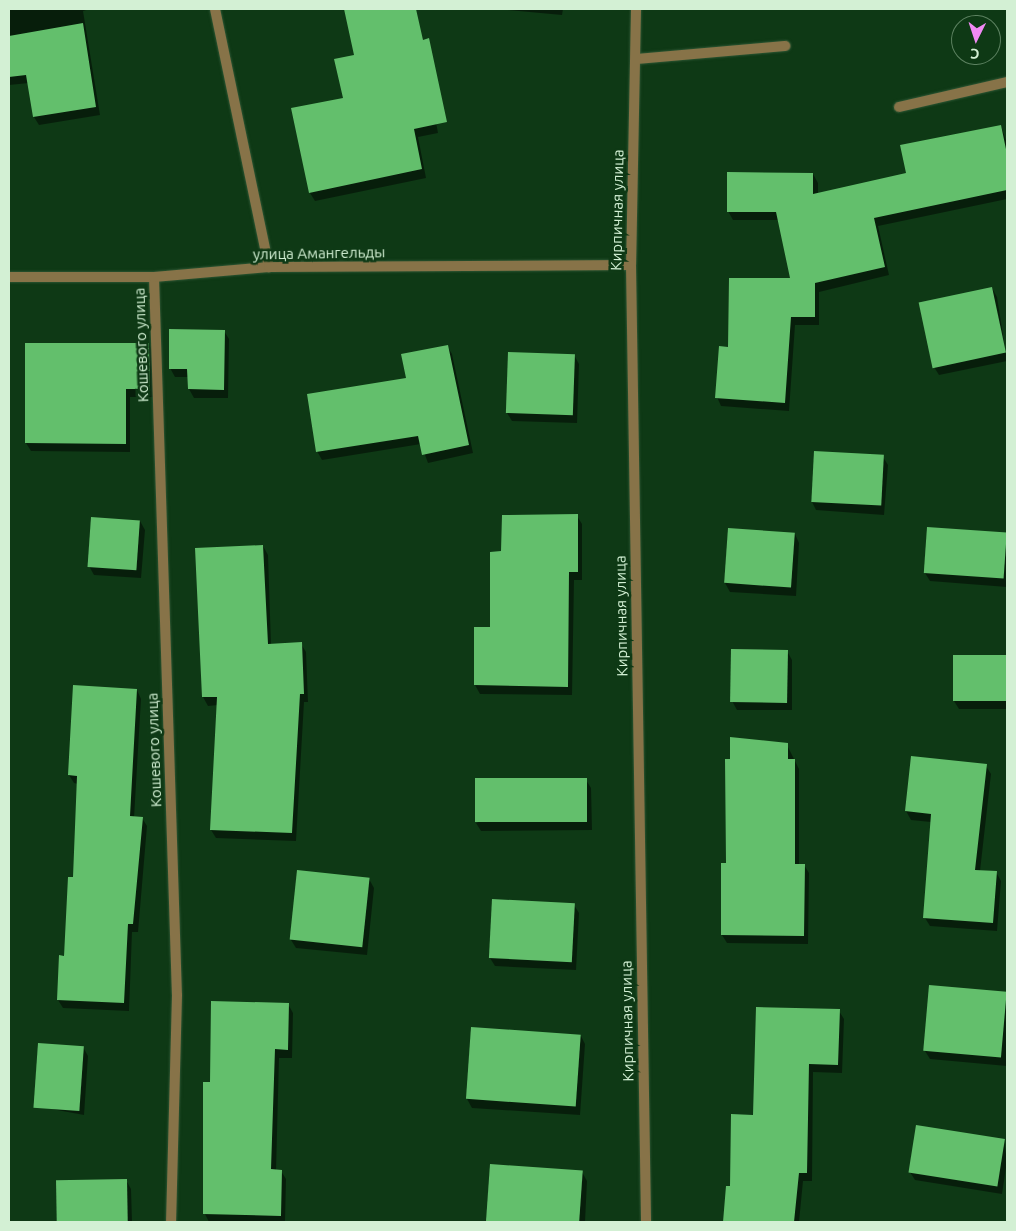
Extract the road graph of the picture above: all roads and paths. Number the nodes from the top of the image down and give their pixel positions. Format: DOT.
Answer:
graph roads {
  1 [pos="215,9"];
  2 [pos="636,9"];
  3 [pos="785,46"];
  4 [pos="636,59"];
  5 [pos="1007,82"];
  6 [pos="899,108"];
  7 [pos="630,265"];
  8 [pos="269,267"];
  9 [pos="9,277"];
  10 [pos="154,277"];
  11 [pos="171,1222"];
  12 [pos="646,1222"];
  1 -- 8 [label="street"];
  2 -- 4 [label="street, Кирпичная улица"];
  3 -- 4 [label="street"];
  4 -- 7 [label="street, Кирпичная улица"];
  5 -- 6 [label="street"];
  7 -- 8 [label="street, улица Амангельды"];
  7 -- 12 [label="street, Кирпичная улица"];
  8 -- 10 [label="street, улица Амангельды"];
  9 -- 10 [label="street, улица Амангельды"];
  10 -- 11 [label="street, Кошевого улица"];
}
